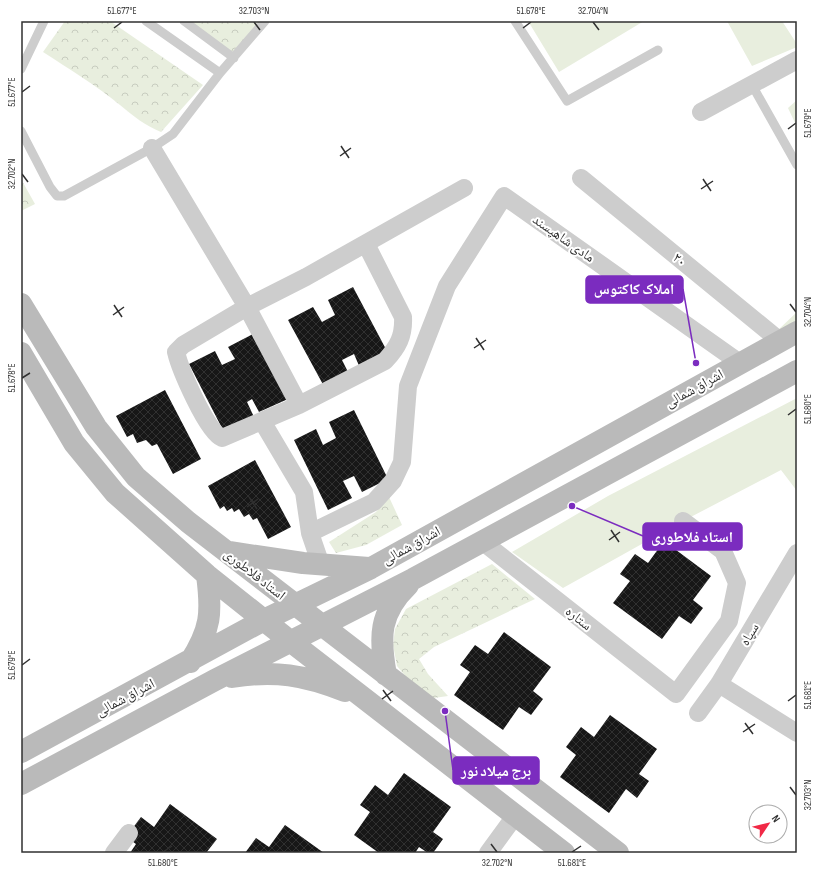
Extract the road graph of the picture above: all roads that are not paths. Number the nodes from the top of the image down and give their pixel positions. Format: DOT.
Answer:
graph roads {
  1 [pos="44,21"];
  2 [pos="146,21"];
  3 [pos="184,21"];
  4 [pos="266,21"];
  5 [pos="515,21"];
  6 [pos="658,50"];
  7 [pos="234,58"];
  8 [pos="797,60"];
  9 [pos="21,69"];
  10 [pos="220,73"];
  11 [pos="752,84"];
  12 [pos="701,112"];
  13 [pos="21,131"];
  14 [pos="152,148"];
  15 [pos="797,165"];
  16 [pos="581,178"];
  17 [pos="464,188"];
  18 [pos="366,244"];
  19 [pos="21,304"];
  20 [pos="248,307"];
  21 [pos="792,335"];
  22 [pos="21,353"];
  23 [pos="740,363"];
  24 [pos="797,371"];
  25 [pos="299,405"];
  26 [pos="262,420"];
  27 [pos="684,520"];
  28 [pos="310,533"];
  29 [pos="483,542"];
  30 [pos="227,552"];
  31 [pos="797,553"];
  32 [pos="321,565"];
  33 [pos="370,568"];
  34 [pos="207,575"];
  35 [pos="413,579"];
  36 [pos="295,604"];
  37 [pos="264,620"];
  38 [pos="322,625"];
  39 [pos="290,641"];
  40 [pos="190,662"];
  41 [pos="386,675"];
  42 [pos="215,680"];
  43 [pos="719,684"];
  44 [pos="364,699"];
  45 [pos="698,713"];
  46 [pos="797,733"];
  47 [pos="21,752"];
  48 [pos="21,784"];
  49 [pos="514,816"];
  50 [pos="129,833"];
  51 [pos="114,853"];
  52 [pos="488,853"];
  53 [pos="564,853"];
  54 [pos="618,853"];
  1 -- 9 [label="lane"];
  2 -- 10 [label="lane"];
  3 -- 7 [label="lane"];
  4 -- 7 [label="lane"];
  5 -- 6 [label="lane"];
  7 -- 10 [label="lane"];
  8 -- 11 [label="street"];
  10 -- 14 [label="lane"];
  11 -- 12 [label="street"];
  11 -- 15 [label="lane"];
  13 -- 14 [label="lane"];
  14 -- 20 [label="street"];
  16 -- 21 [label="street, ۲۰"];
  17 -- 18 [label="street"];
  18 -- 20 [label="street"];
  18 -- 25 [label="street"];
  19 -- 30 [label="main road, استاد فلاطوری"];
  20 -- 25 [label="street"];
  20 -- 26 [label="street"];
  21 -- 23 [label="main road, اشراق شمالی"];
  22 -- 34 [label="main road"];
  23 -- 28 [label="street, مادی شاهپسند"];
  23 -- 33 [label="main road, اشراق شمالی"];
  24 -- 29 [label="main road, اشراق شمالی"];
  25 -- 26 [label="street"];
  26 -- 28 [label="street"];
  27 -- 29 [label="street, ستاره"];
  28 -- 32 [label="street"];
  29 -- 35 [label="main road, اشراق شمالی"];
  30 -- 32 [label="main road"];
  30 -- 36 [label="main road, استاد فلاطوری"];
  31 -- 43 [label="street, سپاه"];
  32 -- 33 [label="main road"];
  33 -- 36 [label="main road, اشراق شمالی"];
  34 -- 37 [label="main road"];
  34 -- 40 [label="main road"];
  35 -- 38 [label="main road, اشراق شمالی"];
  35 -- 41 [label="main road"];
  36 -- 37 [label="main road, اشراق شمالی"];
  36 -- 38 [label="main road, استاد فلاطوری"];
  37 -- 39 [label="main road"];
  37 -- 40 [label="main road, اشراق شمالی"];
  38 -- 39 [label="main road, اشراق شمالی"];
  38 -- 41 [label="main road, استاد فلاطوری"];
  39 -- 42 [label="main road, اشراق شمالی"];
  39 -- 44 [label="main road"];
  40 -- 47 [label="main road, اشراق شمالی"];
  41 -- 54 [label="main road, استاد فلاطوری"];
  42 -- 44 [label="main road"];
  42 -- 48 [label="main road, اشراق شمالی"];
  43 -- 45 [label="street, سپاه"];
  43 -- 46 [label="street"];
  44 -- 49 [label="main road"];
  49 -- 52 [label="street"];
  49 -- 53 [label="main road"];
  50 -- 51 [label="street"];
}
